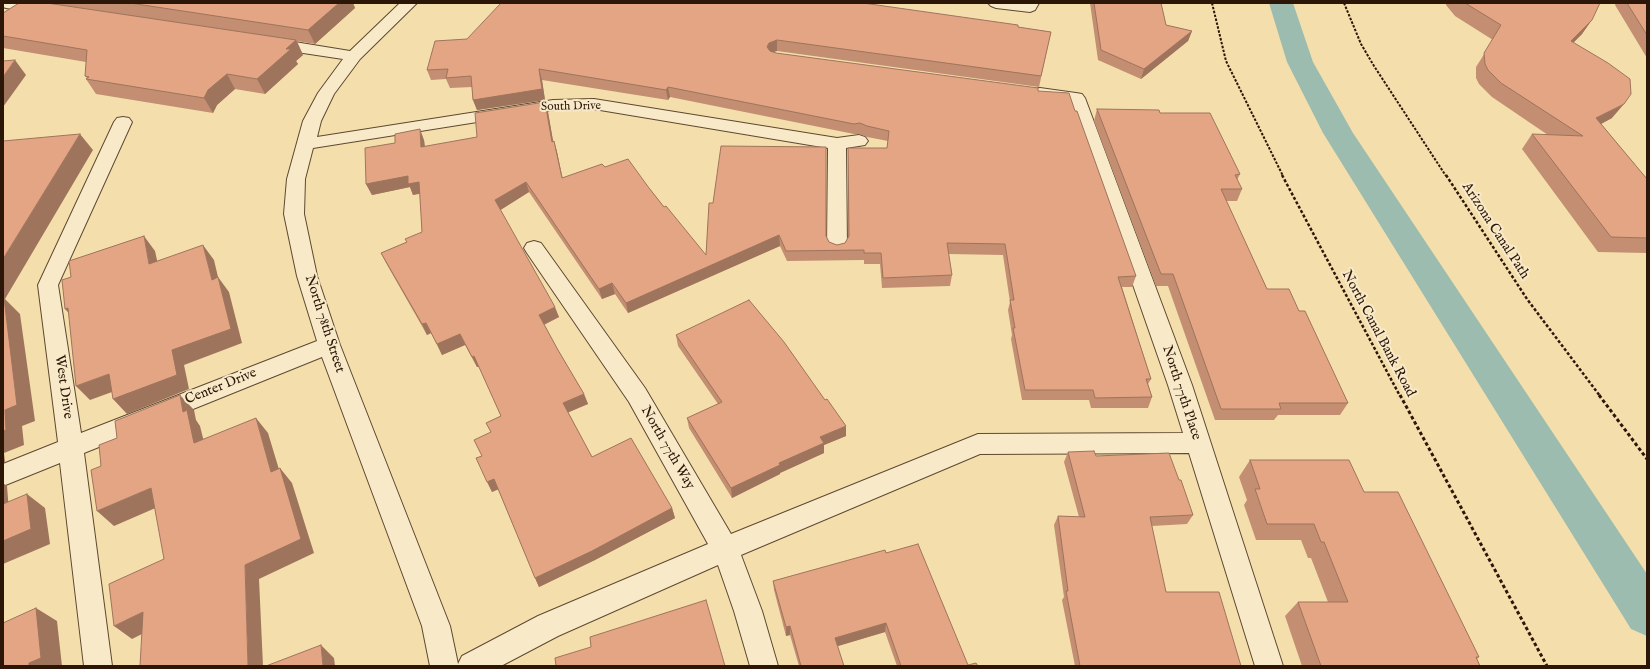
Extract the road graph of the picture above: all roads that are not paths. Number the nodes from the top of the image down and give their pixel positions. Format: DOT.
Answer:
graph roads {
  1 [pos="6,3"];
  2 [pos="409,3"];
  3 [pos="996,3"];
  4 [pos="1030,5"];
  5 [pos="62,11"];
  6 [pos="259,41"];
  7 [pos="354,56"];
  8 [pos="1022,90"];
  9 [pos="123,122"];
  10 [pos="859,141"];
  11 [pos="306,144"];
  12 [pos="837,144"];
  13 [pos="837,247"];
  14 [pos="534,248"];
  15 [pos="328,345"];
  16 [pos="1197,443"];
  17 [pos="72,448"];
  18 [pos="3,475"];
  19 [pos="725,549"];
  20 [pos="98,666"];
  21 [pos="444,666"];
  22 [pos="472,666"];
  23 [pos="764,666"];
  24 [pos="1269,666"];
  1 -- 5 [label="street"];
  2 -- 7 [label="street, North 78th Street"];
  3 -- 4 [label="street"];
  6 -- 7 [label="street"];
  7 -- 11 [label="street, North 78th Street"];
  8 -- 16 [label="street, North 77th Place"];
  9 -- 17 [label="street, West Drive"];
  10 -- 12 [label="street, South Drive"];
  11 -- 12 [label="street, South Drive"];
  11 -- 15 [label="street, North 78th Street"];
  12 -- 13 [label="street"];
  14 -- 19 [label="street, North 77th Way"];
  15 -- 17 [label="street, Center Drive"];
  15 -- 21 [label="street, North 78th Street"];
  16 -- 19 [label="street"];
  16 -- 24 [label="street, North 77th Place"];
  17 -- 18 [label="street, Center Drive"];
  17 -- 20 [label="street, West Drive"];
  19 -- 22 [label="street"];
  19 -- 23 [label="street, North 77th Way"];
}
